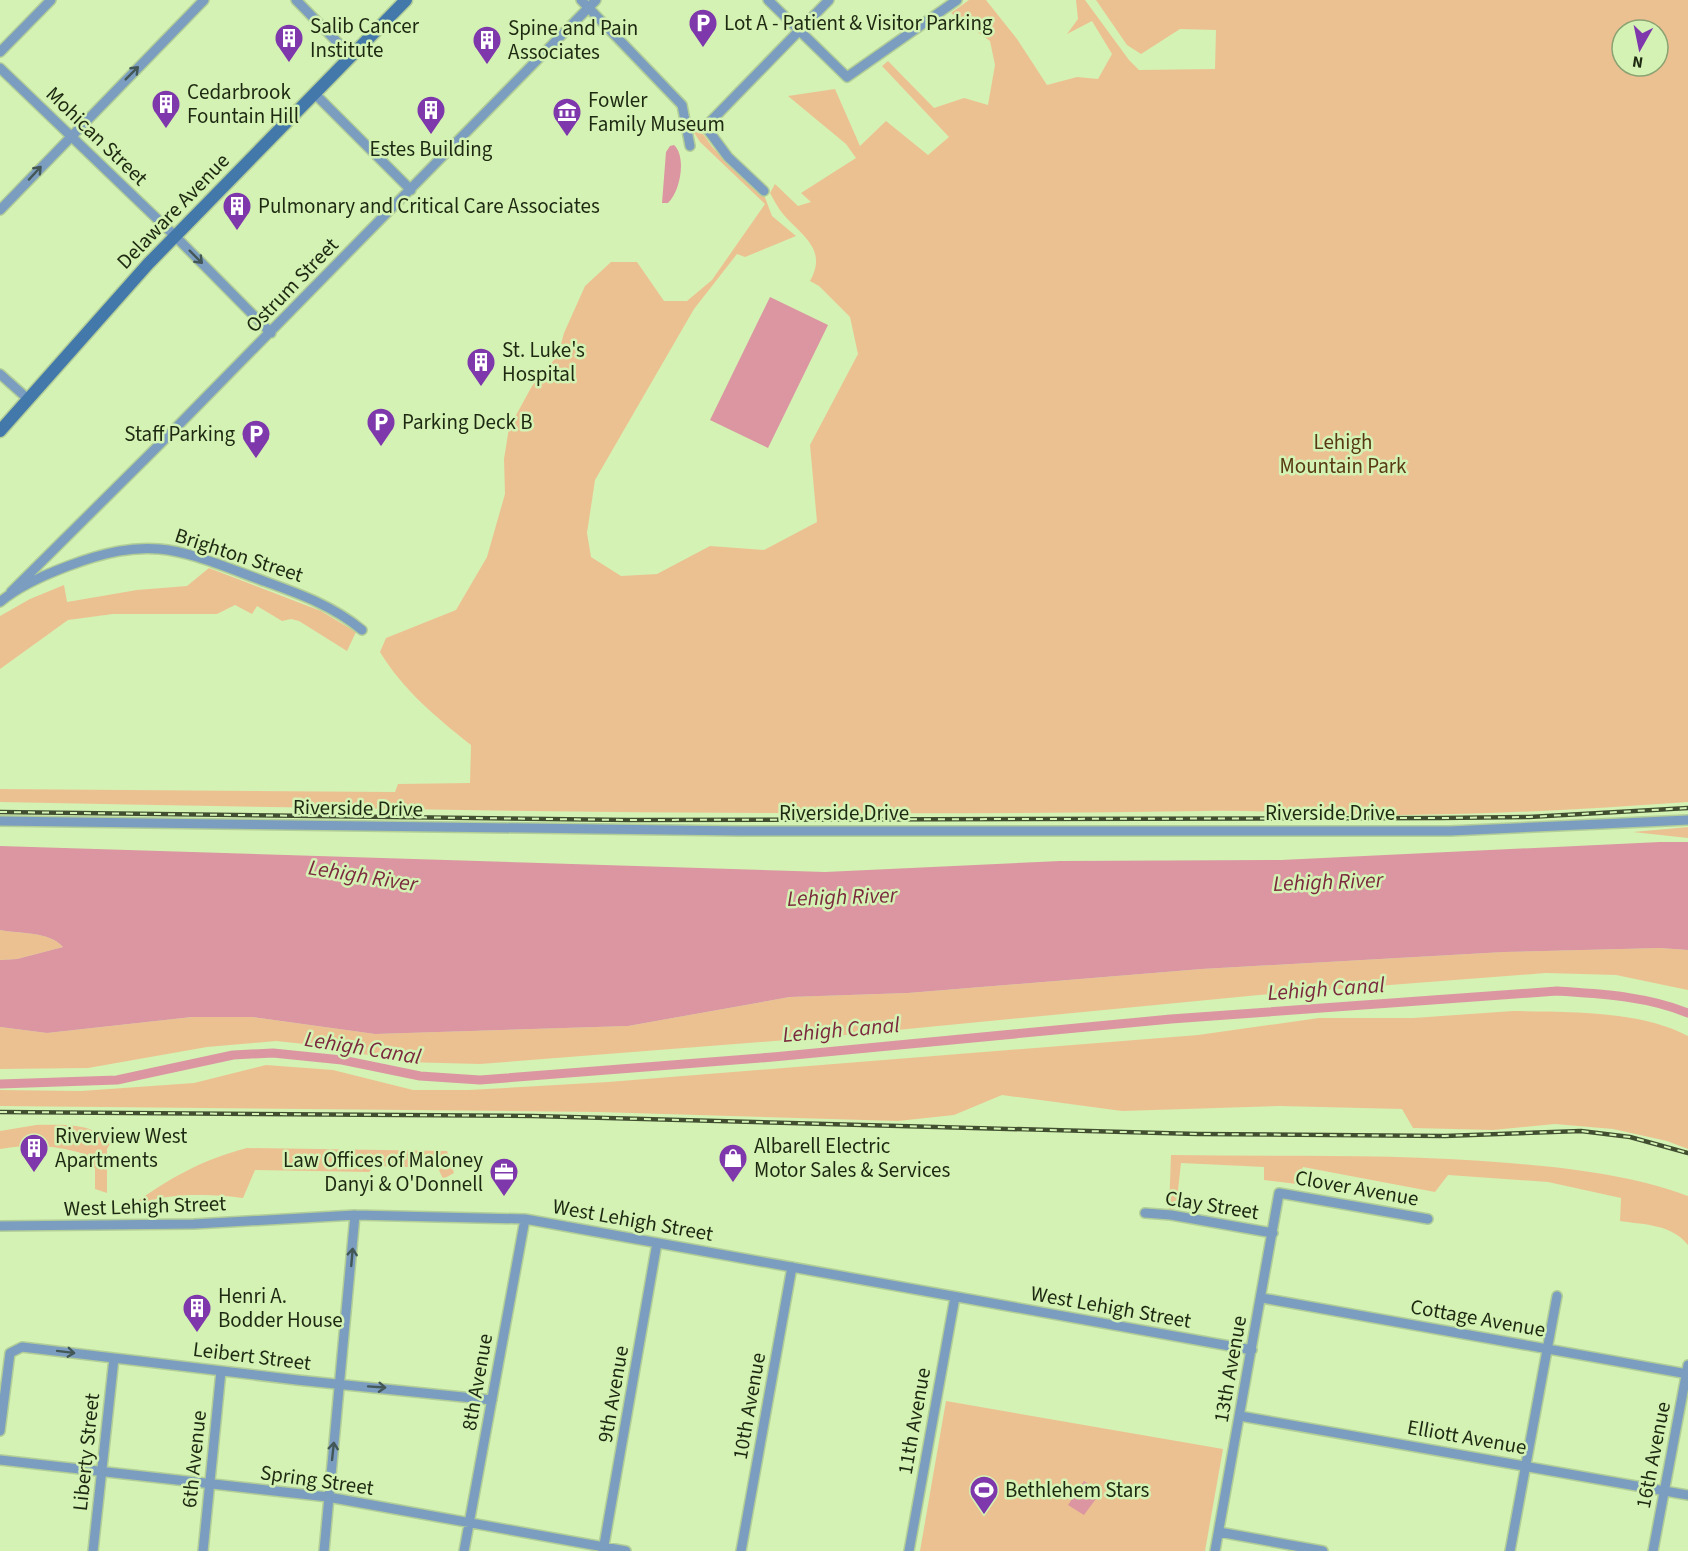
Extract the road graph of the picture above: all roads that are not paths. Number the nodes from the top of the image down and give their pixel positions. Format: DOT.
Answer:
graph roads {
  1 [pos="51,0"];
  2 [pos="204,0"];
  3 [pos="296,0"];
  4 [pos="406,0"];
  5 [pos="581,0"];
  6 [pos="596,0"];
  7 [pos="768,0"];
  8 [pos="829,0"];
  9 [pos="957,0"];
  10 [pos="588,7"];
  11 [pos="799,30"];
  12 [pos="0,52"];
  13 [pos="351,56"];
  14 [pos="0,68"];
  15 [pos="314,93"];
  16 [pos="70,136"];
  17 [pos="690,146"];
  18 [pos="411,190"];
  19 [pos="764,191"];
  20 [pos="0,210"];
  21 [pos="175,236"];
  22 [pos="271,333"];
  23 [pos="0,374"];
  24 [pos="28,399"];
  25 [pos="0,431"];
  26 [pos="10,592"];
  27 [pos="0,602"];
  28 [pos="362,630"];
  29 [pos="1688,820"];
  30 [pos="0,821"];
  31 [pos="1280,1193"];
  32 [pos="1145,1214"];
  33 [pos="355,1215"];
  34 [pos="525,1219"];
  35 [pos="1428,1219"];
  36 [pos="0,1226"];
  37 [pos="1273,1233"];
  38 [pos="657,1243"];
  39 [pos="792,1267"];
  40 [pos="1557,1296"];
  41 [pos="955,1297"];
  42 [pos="1262,1298"];
  43 [pos="1547,1348"];
  44 [pos="1251,1350"];
  45 [pos="114,1358"];
  46 [pos="221,1371"];
  47 [pos="1688,1371"];
  48 [pos="340,1384"];
  49 [pos="492,1400"];
  50 [pos="1240,1416"];
  51 [pos="0,1431"];
  52 [pos="0,1460"];
  53 [pos="1526,1466"];
  54 [pos="101,1473"];
  55 [pos="210,1485"];
  56 [pos="1665,1491"];
  57 [pos="1688,1495"];
  58 [pos="328,1497"];
  59 [pos="470,1522"];
  60 [pos="1219,1532"];
  61 [pos="604,1549"];
  62 [pos="93,1551"];
  63 [pos="203,1551"];
  64 [pos="324,1551"];
  65 [pos="464,1551"];
  66 [pos="626,1551"];
  67 [pos="741,1551"];
  68 [pos="909,1551"];
  69 [pos="1215,1551"];
  70 [pos="1323,1551"];
  71 [pos="1510,1551"];
  72 [pos="1653,1551"];
  1 -- 12 [label="street"];
  16 -- 2 [label="street, one-way"];
  3 -- 13 [label="street"];
  4 -- 13 [label="main road, Delaware Avenue"];
  5 -- 10 [label="street"];
  6 -- 10 [label="street, Ostrum Street"];
  7 -- 11 [label="street"];
  8 -- 11 [label="street"];
  9 -- 11 [label="street"];
  10 -- 17 [label="street"];
  10 -- 18 [label="street, Ostrum Street"];
  11 -- 19 [label="street"];
  13 -- 15 [label="main road, Delaware Avenue"];
  14 -- 16 [label="street, Mohican Street"];
  15 -- 18 [label="street"];
  15 -- 21 [label="main road, Delaware Avenue"];
  20 -- 16 [label="street, one-way"];
  16 -- 21 [label="street, Mohican Street"];
  18 -- 22 [label="street, Ostrum Street"];
  21 -- 22 [label="street, Mohican Street, one-way"];
  21 -- 24 [label="main road, Delaware Avenue"];
  22 -- 26 [label="street, Ostrum Street"];
  23 -- 24 [label="street"];
  24 -- 25 [label="main road, Delaware Avenue"];
  26 -- 27 [label="street, Brighton Street"];
  26 -- 28 [label="street, Brighton Street"];
  29 -- 30 [label="street, Riverside Drive"];
  31 -- 35 [label="street, Clover Avenue"];
  31 -- 37 [label="street, 13th Avenue"];
  32 -- 37 [label="street, Clay Street"];
  33 -- 34 [label="street, West Lehigh Street"];
  33 -- 36 [label="street, West Lehigh Street"];
  48 -- 33 [label="street, one-way"];
  34 -- 38 [label="street, West Lehigh Street"];
  34 -- 49 [label="street, 8th Avenue"];
  37 -- 42 [label="street, 13th Avenue"];
  38 -- 39 [label="street, West Lehigh Street"];
  38 -- 61 [label="street, 9th Avenue"];
  39 -- 41 [label="street, West Lehigh Street"];
  39 -- 67 [label="street, 10th Avenue"];
  40 -- 43 [label="street"];
  41 -- 44 [label="street, West Lehigh Street"];
  41 -- 68 [label="street, 11th Avenue"];
  42 -- 43 [label="street, Cottage Avenue"];
  42 -- 44 [label="street, 13th Avenue"];
  43 -- 47 [label="street, Cottage Avenue"];
  43 -- 53 [label="street"];
  44 -- 50 [label="street, 13th Avenue"];
  45 -- 46 [label="street, Leibert Street"];
  51 -- 45 [label="street, Leibert Street, one-way"];
  45 -- 54 [label="street, Liberty Street"];
  46 -- 48 [label="street, Leibert Street"];
  46 -- 55 [label="street, 6th Avenue"];
  47 -- 56 [label="street, 16th Avenue"];
  48 -- 49 [label="street, Leibert Street, one-way"];
  58 -- 48 [label="street, one-way"];
  49 -- 59 [label="street, 8th Avenue"];
  50 -- 53 [label="street, Elliott Avenue"];
  50 -- 60 [label="street, 13th Avenue"];
  52 -- 54 [label="street, Spring Street"];
  53 -- 56 [label="street, Elliott Avenue"];
  53 -- 71 [label="street"];
  54 -- 55 [label="street, Spring Street"];
  54 -- 62 [label="street, Liberty Street"];
  55 -- 58 [label="street, Spring Street"];
  55 -- 63 [label="street, 6th Avenue"];
  56 -- 57 [label="street, Elliott Avenue"];
  56 -- 72 [label="street, 16th Avenue"];
  58 -- 59 [label="street, Spring Street"];
  58 -- 64 [label="street"];
  59 -- 61 [label="street, Spring Street"];
  59 -- 65 [label="street, 8th Avenue"];
  60 -- 69 [label="street, 13th Avenue"];
  60 -- 70 [label="street"];
  61 -- 66 [label="street, Spring Street"];
}
